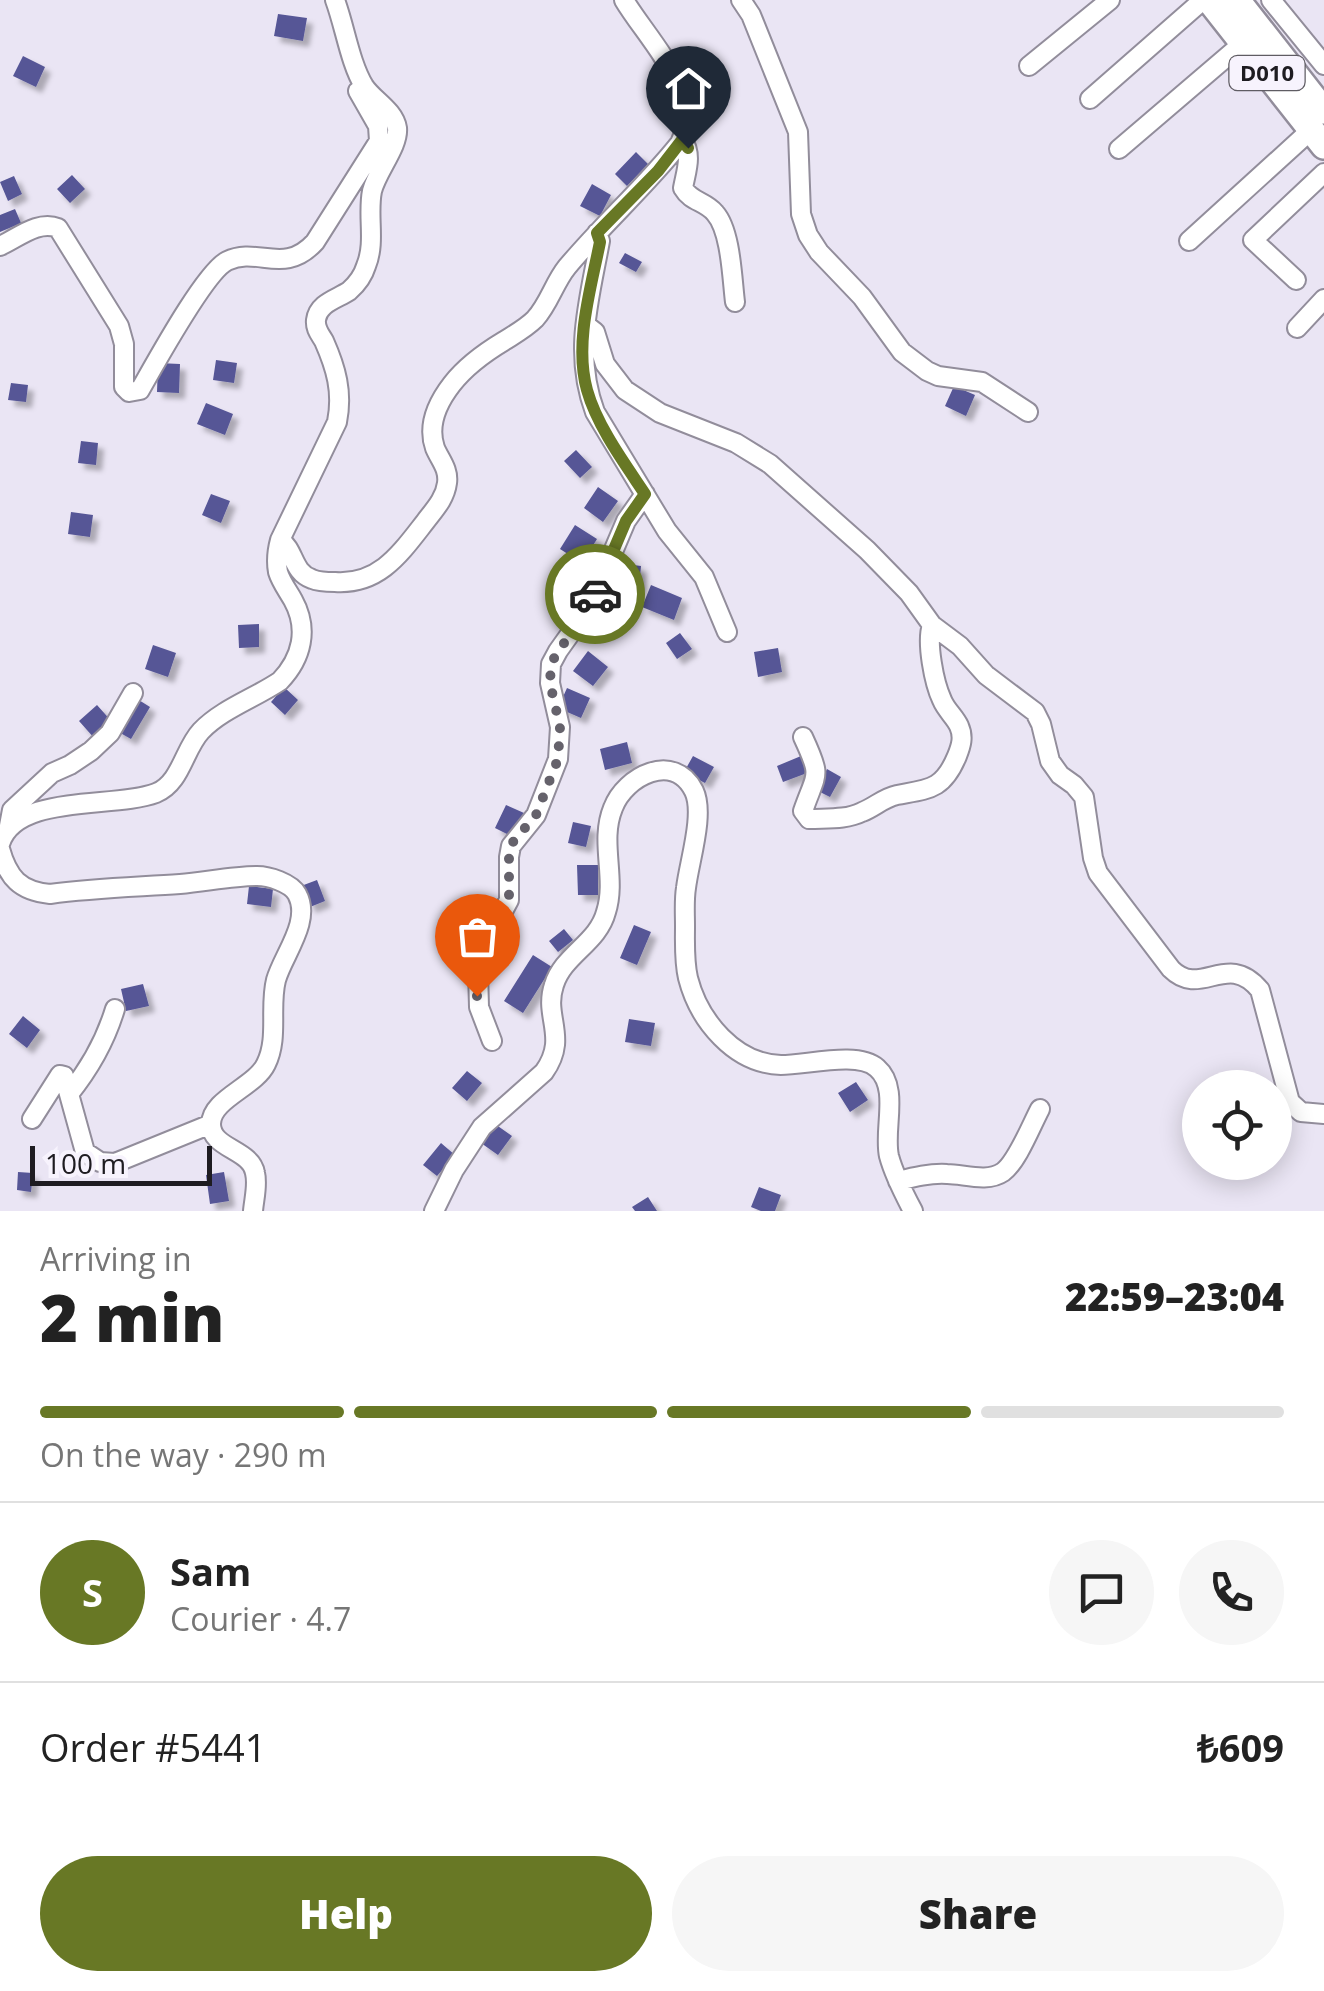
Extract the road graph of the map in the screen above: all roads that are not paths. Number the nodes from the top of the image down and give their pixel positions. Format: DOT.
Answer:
graph roads {
  1 [pos="335,0"];
  2 [pos="624,0"];
  3 [pos="741,0"];
  4 [pos="1110,0"];
  5 [pos="1206,0"];
  6 [pos="1236,0"];
  7 [pos="1271,0"];
  8 [pos="1243,43"];
  9 [pos="1324,64"];
  10 [pos="1029,66"];
  11 [pos="361,81"];
  12 [pos="1090,99"];
  13 [pos="1320,129"];
  14 [pos="682,140"];
  15 [pos="1119,149"];
  16 [pos="1324,172"];
  17 [pos="597,233"];
  18 [pos="1189,241"];
  19 [pos="0,246"];
  20 [pos="1296,280"];
  21 [pos="1324,299"];
  22 [pos="735,302"];
  23 [pos="586,325"];
  24 [pos="1297,328"];
  25 [pos="1028,412"];
  26 [pos="645,494"];
  27 [pos="280,540"];
  28 [pos="932,624"];
  29 [pos="726,632"];
  30 [pos="133,693"];
  31 [pos="803,737"];
  32 [pos="9,826"];
  33 [pos="0,847"];
  34 [pos="116,1010"];
  35 [pos="492,1042"];
  36 [pos="68,1094"];
  37 [pos="1040,1110"];
  38 [pos="1324,1114"];
  39 [pos="32,1118"];
  40 [pos="211,1124"];
  41 [pos="898,1181"];
  42 [pos="253,1211"];
  43 [pos="434,1211"];
  44 [pos="913,1211"];
  1 -- 11 [label="street"];
  2 -- 14 [label="street"];
  3 -- 25 [label="street"];
  4 -- 10 [label="street"];
  5 -- 8 [label="highway, D010"];
  5 -- 12 [label="street"];
  6 -- 13 [label="highway, D010"];
  7 -- 9 [label="street"];
  8 -- 13 [label="highway, D010"];
  8 -- 15 [label="street"];
  11 -- 19 [label="street"];
  11 -- 27 [label="street"];
  13 -- 18 [label="street"];
  14 -- 17 [label="street"];
  14 -- 22 [label="street"];
  16 -- 20 [label="street"];
  17 -- 23 [label="street"];
  17 -- 27 [label="street"];
  21 -- 24 [label="street"];
  23 -- 26 [label="street"];
  23 -- 28 [label="street"];
  26 -- 29 [label="street"];
  26 -- 35 [label="street"];
  27 -- 32 [label="street"];
  28 -- 31 [label="street"];
  28 -- 38 [label="street"];
  30 -- 32 [label="street"];
  32 -- 33 [label="street"];
  33 -- 40 [label="street"];
  34 -- 36 [label="street"];
  36 -- 39 [label="street"];
  36 -- 40 [label="street"];
  37 -- 41 [label="street"];
  40 -- 42 [label="street"];
  41 -- 43 [label="street"];
  41 -- 44 [label="street"];
}
